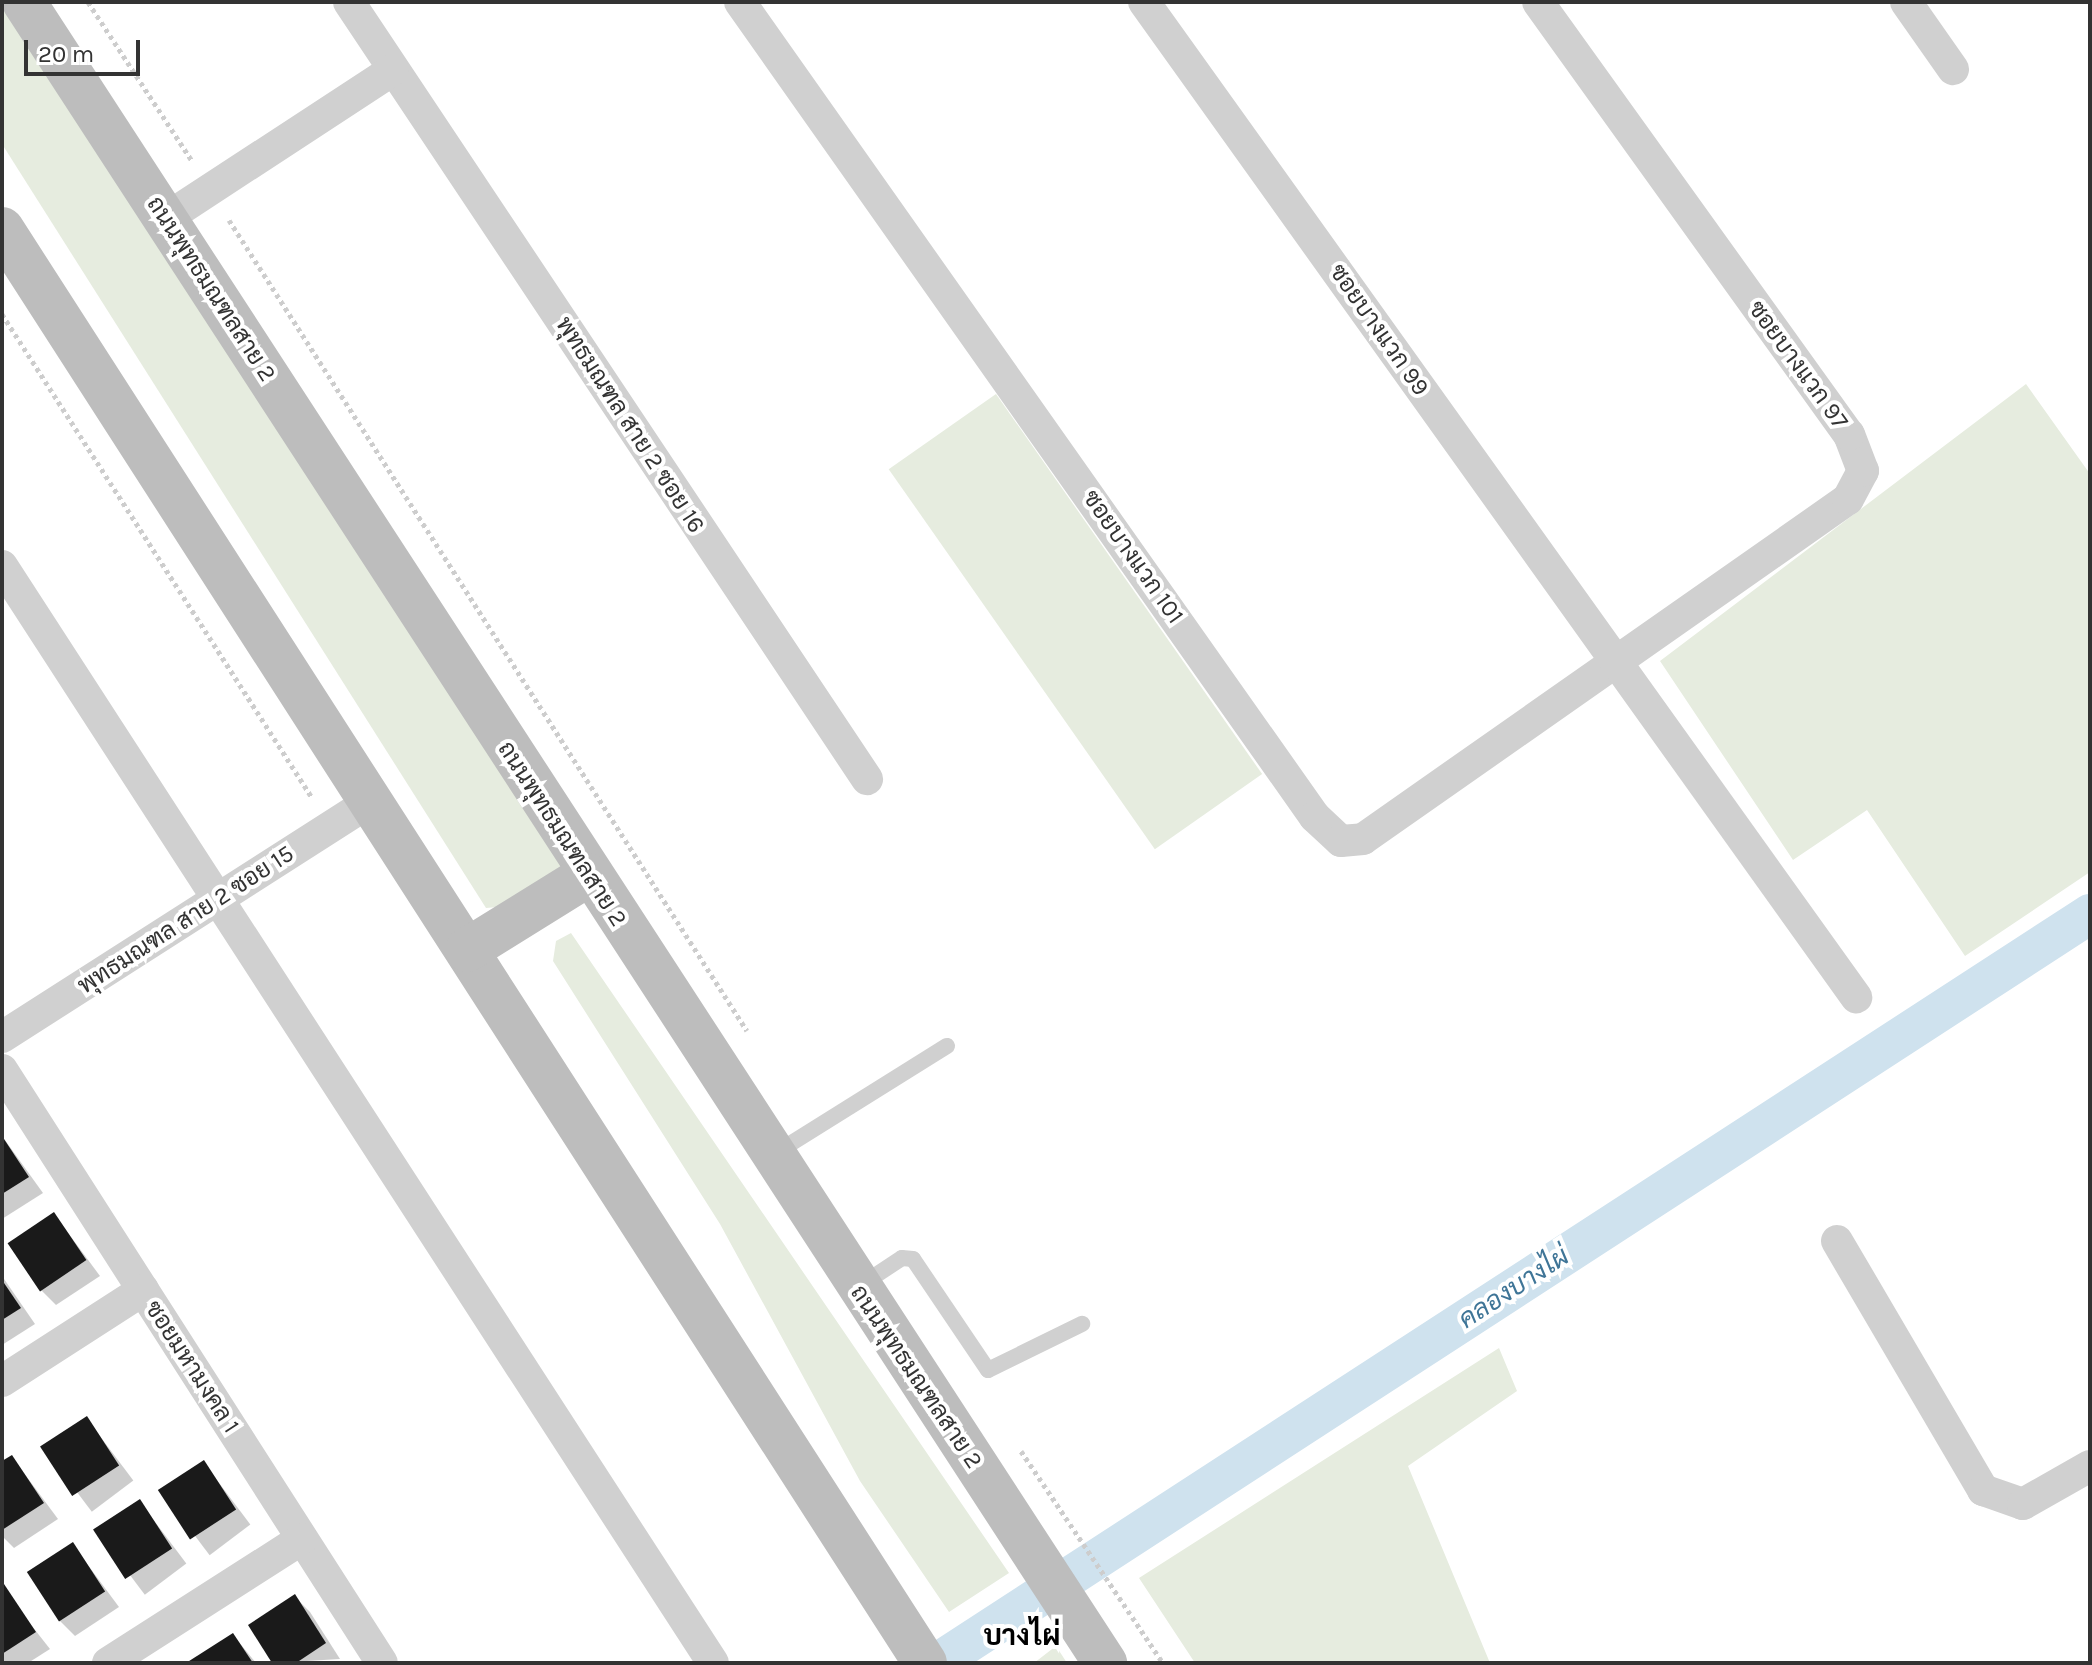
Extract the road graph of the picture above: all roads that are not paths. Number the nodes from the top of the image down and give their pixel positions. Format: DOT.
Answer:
graph roads {
  1 [pos="24,2"];
  2 [pos="349,2"];
  3 [pos="740,2"];
  4 [pos="1144,2"];
  5 [pos="1538,2"];
  6 [pos="1906,2"];
  7 [pos="1953,69"];
  8 [pos="393,70"];
  9 [pos="165,219"];
  10 [pos="2,229"];
  11 [pos="2,566"];
  12 [pos="1609,660"];
  13 [pos="867,779"];
  14 [pos="369,802"];
  15 [pos="588,875"];
  16 [pos="218,897"];
  17 [pos="467,950"];
  18 [pos="1856,997"];
  19 [pos="2,1037"];
  20 [pos="947,1046"];
  21 [pos="2,1070"];
  22 [pos="769,1157"];
  23 [pos="1837,1241"];
  24 [pos="857,1288"];
  25 [pos="143,1290"];
  26 [pos="1082,1324"];
  27 [pos="2,1381"];
  28 [pos="2090,1466"];
  29 [pos="302,1539"];
  30 [pos="108,1663"];
  31 [pos="382,1663"];
  32 [pos="713,1663"];
  33 [pos="925,1663"];
  34 [pos="1105,1663"];
  1 -- 9 [label="main road, ถนนพุทธมณฑลสาย 2"];
  2 -- 8 [label="street, พุทธมณฑล สาย 2 ซอย 16"];
  3 -- 12 [label="street, ซอยบางแวก 101"];
  4 -- 12 [label="street, ซอยบางแวก 99"];
  5 -- 12 [label="street, ซอยบางแวก 97"];
  6 -- 7 [label="street"];
  8 -- 9 [label="street"];
  8 -- 13 [label="street, พุทธมณฑล สาย 2 ซอย 16"];
  9 -- 15 [label="main road, ถนนพุทธมณฑลสาย 2"];
  10 -- 14 [label="main road"];
  11 -- 16 [label="street"];
  12 -- 18 [label="street, ซอยบางแวก 99"];
  14 -- 16 [label="street, พุทธมณฑล สาย 2 ซอย 15"];
  14 -- 17 [label="main road"];
  15 -- 17 [label="main road"];
  15 -- 22 [label="main road, ถนนพุทธมณฑลสาย 2"];
  16 -- 19 [label="street, พุทธมณฑล สาย 2 ซอย 15"];
  16 -- 32 [label="street"];
  17 -- 33 [label="main road"];
  20 -- 22 [label="lane"];
  21 -- 25 [label="street, ซอยมหามงคล 1"];
  22 -- 24 [label="main road, ถนนพุทธมณฑลสาย 2"];
  23 -- 28 [label="street"];
  24 -- 26 [label="lane"];
  24 -- 34 [label="main road, ถนนพุทธมณฑลสาย 2"];
  25 -- 27 [label="street"];
  25 -- 29 [label="street, ซอยมหามงคล 1"];
  29 -- 30 [label="street"];
  29 -- 31 [label="street, ซอยมหามงคล 1"];
}
